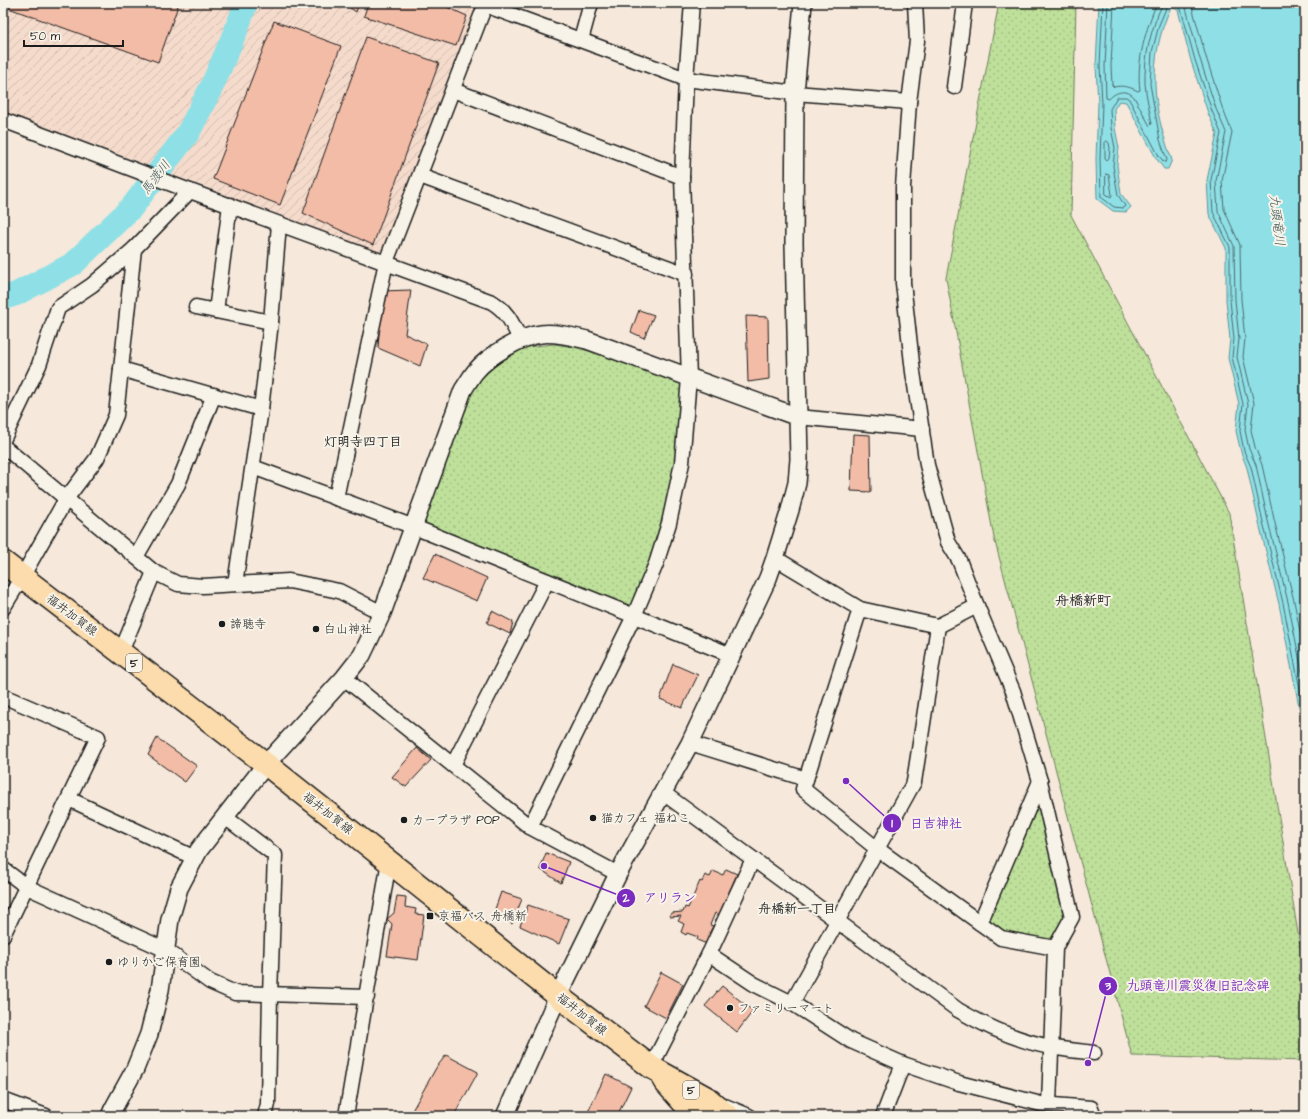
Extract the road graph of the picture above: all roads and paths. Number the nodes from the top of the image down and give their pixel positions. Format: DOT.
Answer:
graph roads {
  1 [pos="591,3"];
  2 [pos="692,3"];
  3 [pos="803,3"];
  4 [pos="915,3"];
  5 [pos="965,3"];
  6 [pos="486,4"];
  7 [pos="581,40"];
  8 [pos="686,80"];
  9 [pos="954,87"];
  10 [pos="453,90"];
  11 [pos="795,93"];
  12 [pos="909,102"];
  13 [pos="4,122"];
  14 [pos="420,176"];
  15 [pos="682,177"];
  16 [pos="190,191"];
  17 [pos="230,205"];
  18 [pos="279,224"];
  19 [pos="134,249"];
  20 [pos="386,262"];
  21 [pos="686,274"];
  22 [pos="196,307"];
  23 [pos="216,311"];
  24 [pos="271,322"];
  25 [pos="520,339"];
  26 [pos="121,369"];
  27 [pos="689,378"];
  28 [pos="214,396"];
  29 [pos="261,409"];
  30 [pos="798,417"];
  31 [pos="922,429"];
  32 [pos="3,440"];
  33 [pos="3,446"];
  34 [pos="253,467"];
  35 [pos="336,498"];
  36 [pos="66,499"];
  37 [pos="414,527"];
  38 [pos="136,557"];
  39 [pos="775,558"];
  40 [pos="3,562"];
  41 [pos="154,572"];
  42 [pos="22,577"];
  43 [pos="547,581"];
  44 [pos="235,584"];
  45 [pos="977,606"];
  46 [pos="3,608"];
  47 [pos="860,609"];
  48 [pos="382,613"];
  49 [pos="634,616"];
  50 [pos="938,626"];
  51 [pos="121,652"];
  52 [pos="731,655"];
  53 [pos="344,678"];
  54 [pos="3,696"];
  55 [pos="690,743"];
  56 [pos="266,764"];
  57 [pos="453,765"];
  58 [pos="806,779"];
  59 [pos="1040,782"];
  60 [pos="662,792"];
  61 [pos="69,799"];
  62 [pos="225,817"];
  63 [pos="530,827"];
  64 [pos="876,848"];
  65 [pos="195,858"];
  66 [pos="753,859"];
  67 [pos="389,861"];
  68 [pos="3,869"];
  69 [pos="618,874"];
  70 [pos="27,887"];
  71 [pos="837,921"];
  72 [pos="980,923"];
  73 [pos="3,935"];
  74 [pos="1055,948"];
  75 [pos="166,950"];
  76 [pos="709,954"];
  77 [pos="270,994"];
  78 [pos="558,996"];
  79 [pos="366,997"];
  80 [pos="792,1003"];
  81 [pos="1051,1047"];
  82 [pos="1094,1053"];
  83 [pos="903,1064"];
  84 [pos="651,1067"];
  85 [pos="3,1100"];
  86 [pos="1043,1108"];
  87 [pos="697,1110"];
  88 [pos="46,1116"];
  89 [pos="110,1116"];
  90 [pos="265,1116"];
  91 [pos="346,1116"];
  92 [pos="505,1116"];
  93 [pos="728,1116"];
  94 [pos="749,1116"];
  95 [pos="883,1116"];
  96 [pos="1094,1116"];
  1 -- 7 [label="street"];
  2 -- 8 [label="street"];
  3 -- 11 [label="street"];
  4 -- 12 [label="street"];
  5 -- 9 [label="street"];
  6 -- 7 [label="street"];
  6 -- 10 [label="street"];
  7 -- 8 [label="street"];
  8 -- 11 [label="street"];
  8 -- 15 [label="street"];
  10 -- 14 [label="street"];
  10 -- 15 [label="street"];
  11 -- 12 [label="street"];
  11 -- 30 [label="street"];
  12 -- 31 [label="street"];
  13 -- 16 [label="street"];
  14 -- 20 [label="street"];
  14 -- 21 [label="street"];
  15 -- 21 [label="street"];
  16 -- 17 [label="street"];
  16 -- 19 [label="street"];
  17 -- 18 [label="street"];
  17 -- 23 [label="street"];
  18 -- 20 [label="street"];
  18 -- 24 [label="street"];
  19 -- 26 [label="street"];
  19 -- 32 [label="street"];
  20 -- 25 [label="street"];
  20 -- 35 [label="street"];
  21 -- 27 [label="street"];
  22 -- 23 [label="street"];
  23 -- 24 [label="street"];
  24 -- 29 [label="street"];
  25 -- 27 [label="street"];
  25 -- 37 [label="street"];
  26 -- 28 [label="street"];
  26 -- 36 [label="street"];
  27 -- 30 [label="street"];
  27 -- 49 [label="street"];
  28 -- 29 [label="street"];
  28 -- 38 [label="street"];
  29 -- 34 [label="street"];
  30 -- 31 [label="street"];
  30 -- 39 [label="street"];
  31 -- 45 [label="street"];
  33 -- 36 [label="street"];
  34 -- 35 [label="street"];
  34 -- 44 [label="street"];
  35 -- 37 [label="street"];
  36 -- 38 [label="street"];
  36 -- 42 [label="street"];
  37 -- 43 [label="street"];
  37 -- 48 [label="street"];
  38 -- 41 [label="street"];
  39 -- 47 [label="street"];
  39 -- 52 [label="street"];
  40 -- 42 [label="main road, 福井加賀線 / 5"];
  41 -- 44 [label="street"];
  41 -- 51 [label="street"];
  42 -- 46 [label="street"];
  42 -- 51 [label="main road, 福井加賀線 / 5"];
  43 -- 49 [label="street"];
  43 -- 57 [label="street"];
  44 -- 48 [label="street"];
  45 -- 50 [label="street"];
  45 -- 59 [label="street"];
  47 -- 50 [label="street"];
  47 -- 58 [label="street"];
  48 -- 53 [label="street"];
  49 -- 52 [label="street"];
  49 -- 63 [label="street"];
  50 -- 64 [label="street"];
  51 -- 56 [label="main road, 福井加賀線 / 5"];
  52 -- 55 [label="street"];
  53 -- 56 [label="street"];
  53 -- 57 [label="street"];
  54 -- 61 [label="street"];
  55 -- 58 [label="street"];
  55 -- 60 [label="street"];
  56 -- 62 [label="street"];
  56 -- 67 [label="main road, 福井加賀線 / 5"];
  57 -- 63 [label="street"];
  58 -- 64 [label="street"];
  59 -- 72 [label="street"];
  59 -- 74 [label="street"];
  60 -- 66 [label="street"];
  60 -- 69 [label="street"];
  61 -- 65 [label="street"];
  61 -- 70 [label="street"];
  62 -- 65 [label="street"];
  62 -- 77 [label="street"];
  63 -- 69 [label="street"];
  64 -- 71 [label="street"];
  64 -- 72 [label="street"];
  65 -- 75 [label="street"];
  66 -- 71 [label="street"];
  66 -- 76 [label="street"];
  67 -- 78 [label="main road, 福井加賀線 / 5"];
  67 -- 79 [label="street"];
  68 -- 70 [label="street"];
  69 -- 78 [label="street"];
  70 -- 73 [label="street"];
  70 -- 75 [label="street"];
  71 -- 80 [label="street"];
  71 -- 81 [label="street"];
  72 -- 74 [label="street"];
  74 -- 81 [label="street"];
  75 -- 77 [label="street"];
  75 -- 89 [label="street"];
  76 -- 80 [label="street"];
  76 -- 84 [label="street"];
  77 -- 79 [label="street"];
  77 -- 90 [label="street"];
  78 -- 84 [label="main road, 福井加賀線 / 5"];
  78 -- 92 [label="street"];
  79 -- 91 [label="street"];
  80 -- 83 [label="street"];
  81 -- 82 [label="street"];
  81 -- 86 [label="street"];
  83 -- 86 [label="street"];
  83 -- 95 [label="street"];
  84 -- 87 [label="main road, 福井加賀線 / 5"];
  85 -- 88 [label="street"];
  86 -- 96 [label="street"];
  87 -- 93 [label="main road, 福井加賀線 / 5"];
  87 -- 94 [label="street"];
}
